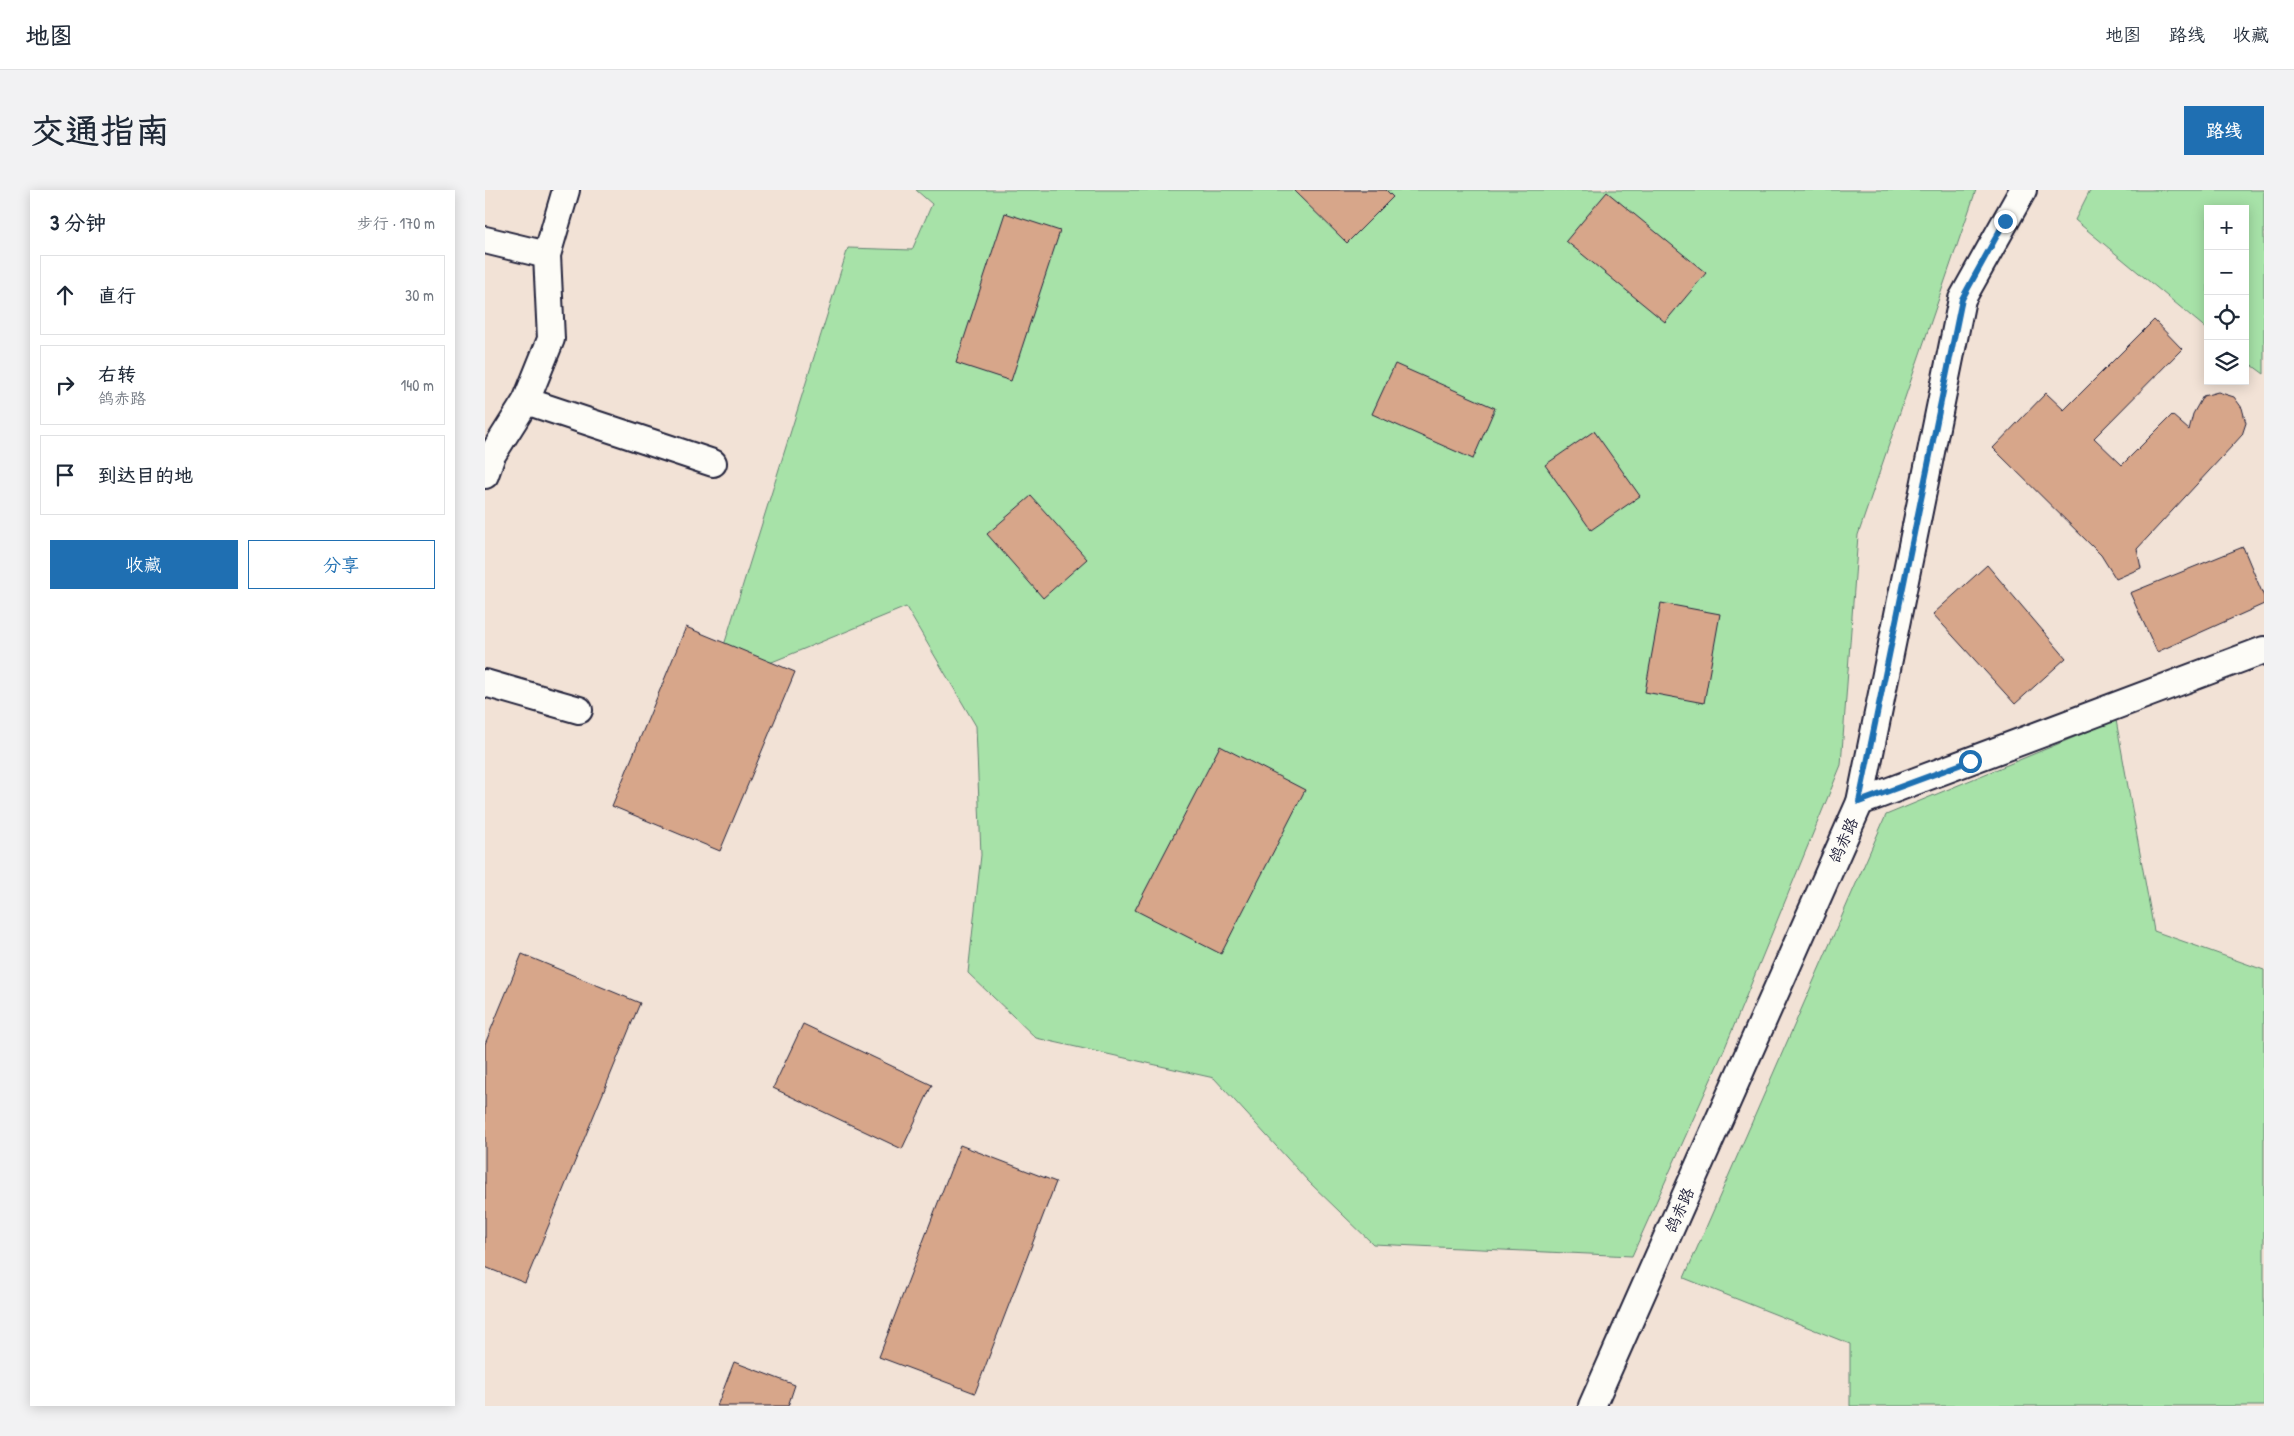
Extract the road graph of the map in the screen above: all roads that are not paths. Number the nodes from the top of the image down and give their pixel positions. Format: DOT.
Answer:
graph roads {
  1 [pos="566,190"];
  2 [pos="2023,190"];
  3 [pos="485,240"];
  4 [pos="547,255"];
  5 [pos="526,401"];
  6 [pos="713,463"];
  7 [pos="485,475"];
  8 [pos="2264,650"];
  9 [pos="485,682"];
  10 [pos="579,710"];
  11 [pos="1859,802"];
  12 [pos="1592,1406"];
  1 -- 4 [label="street"];
  2 -- 11 [label="street, 鸽赤路"];
  3 -- 4 [label="street"];
  4 -- 5 [label="street"];
  5 -- 6 [label="street"];
  5 -- 7 [label="street"];
  8 -- 11 [label="street"];
  9 -- 10 [label="street"];
  11 -- 12 [label="street, 鸽赤路"];
}
